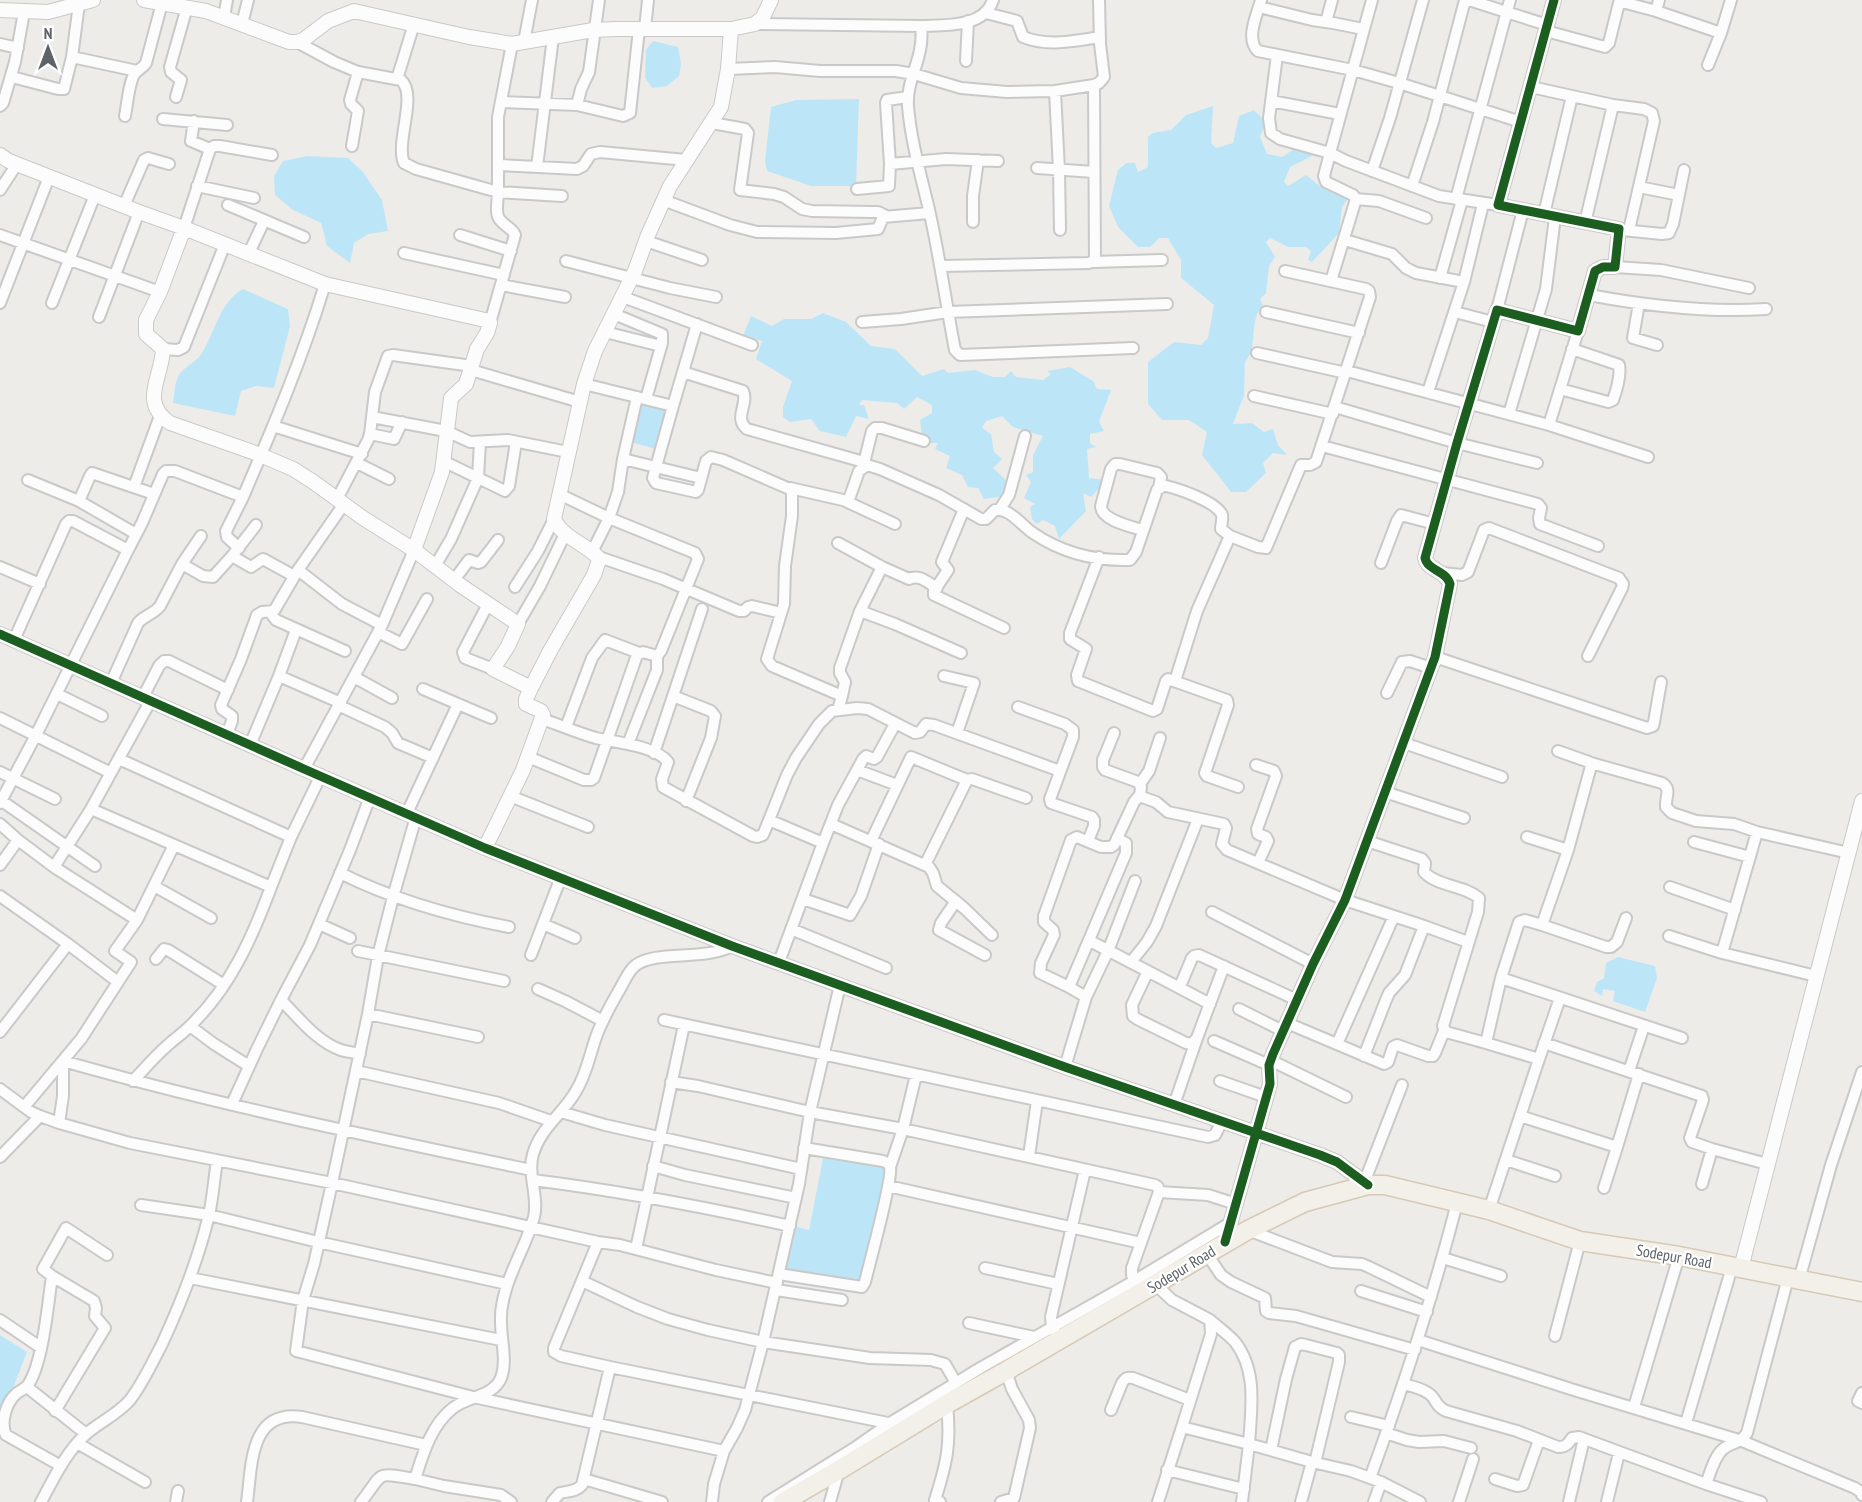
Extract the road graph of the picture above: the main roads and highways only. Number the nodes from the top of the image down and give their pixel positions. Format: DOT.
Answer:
graph roads {
  1 [pos="1862,1292"];
  2 [pos="783,1502"];
  1 -- 2 [label="main road, Sodepur Road"];
}
